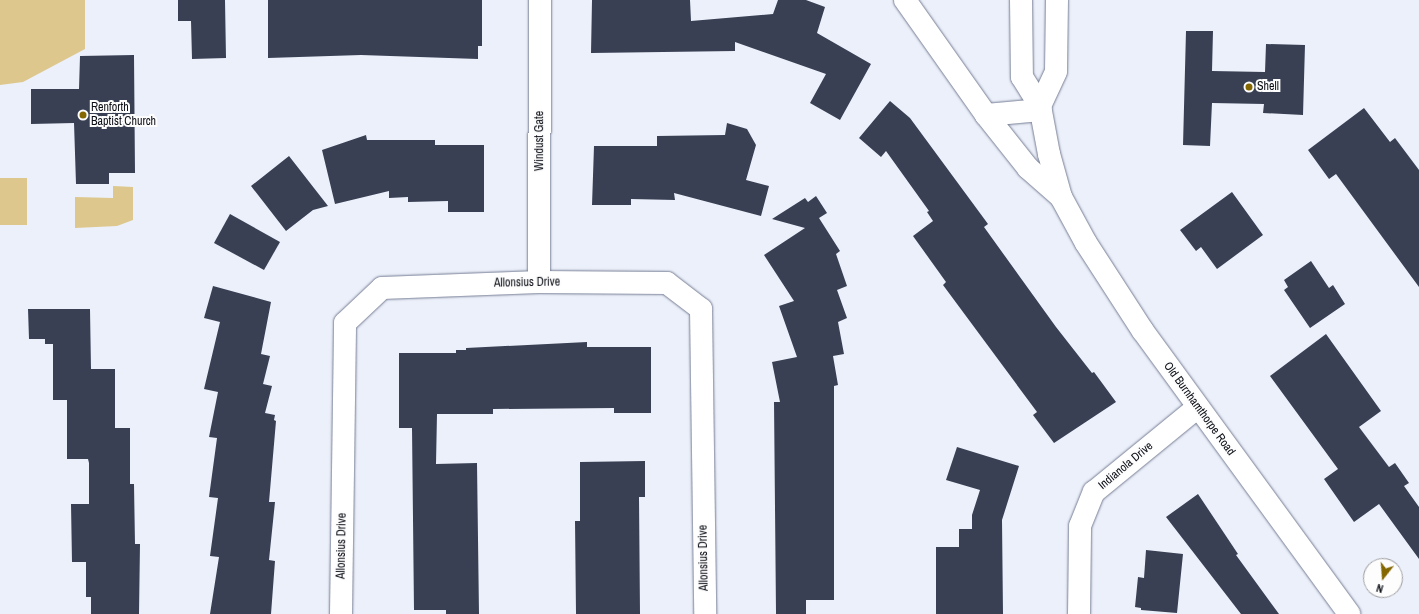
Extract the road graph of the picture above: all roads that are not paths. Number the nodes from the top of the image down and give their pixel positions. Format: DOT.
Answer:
graph roads {
  1 [pos="540,0"];
  2 [pos="905,0"];
  3 [pos="1021,0"];
  4 [pos="1056,0"];
  5 [pos="1041,108"];
  6 [pos="986,116"];
  7 [pos="1061,197"];
  8 [pos="539,282"];
  9 [pos="1198,407"];
  10 [pos="340,614"];
  11 [pos="705,614"];
  12 [pos="1079,614"];
  13 [pos="1349,614"];
  1 -- 8 [label="street, Windust Gate"];
  2 -- 6 [label="street, Old Burnhamthorpe Road"];
  3 -- 5 [label="street, Old Burnhamthorpe Road"];
  4 -- 5 [label="street"];
  5 -- 6 [label="street"];
  5 -- 7 [label="street, Old Burnhamthorpe Road"];
  6 -- 7 [label="street, Old Burnhamthorpe Road"];
  7 -- 9 [label="street, Old Burnhamthorpe Road"];
  8 -- 10 [label="street, Allonsius Drive"];
  8 -- 11 [label="street, Allonsius Drive"];
  9 -- 12 [label="street, Indianola Drive"];
  9 -- 13 [label="street, Old Burnhamthorpe Road"];
}
